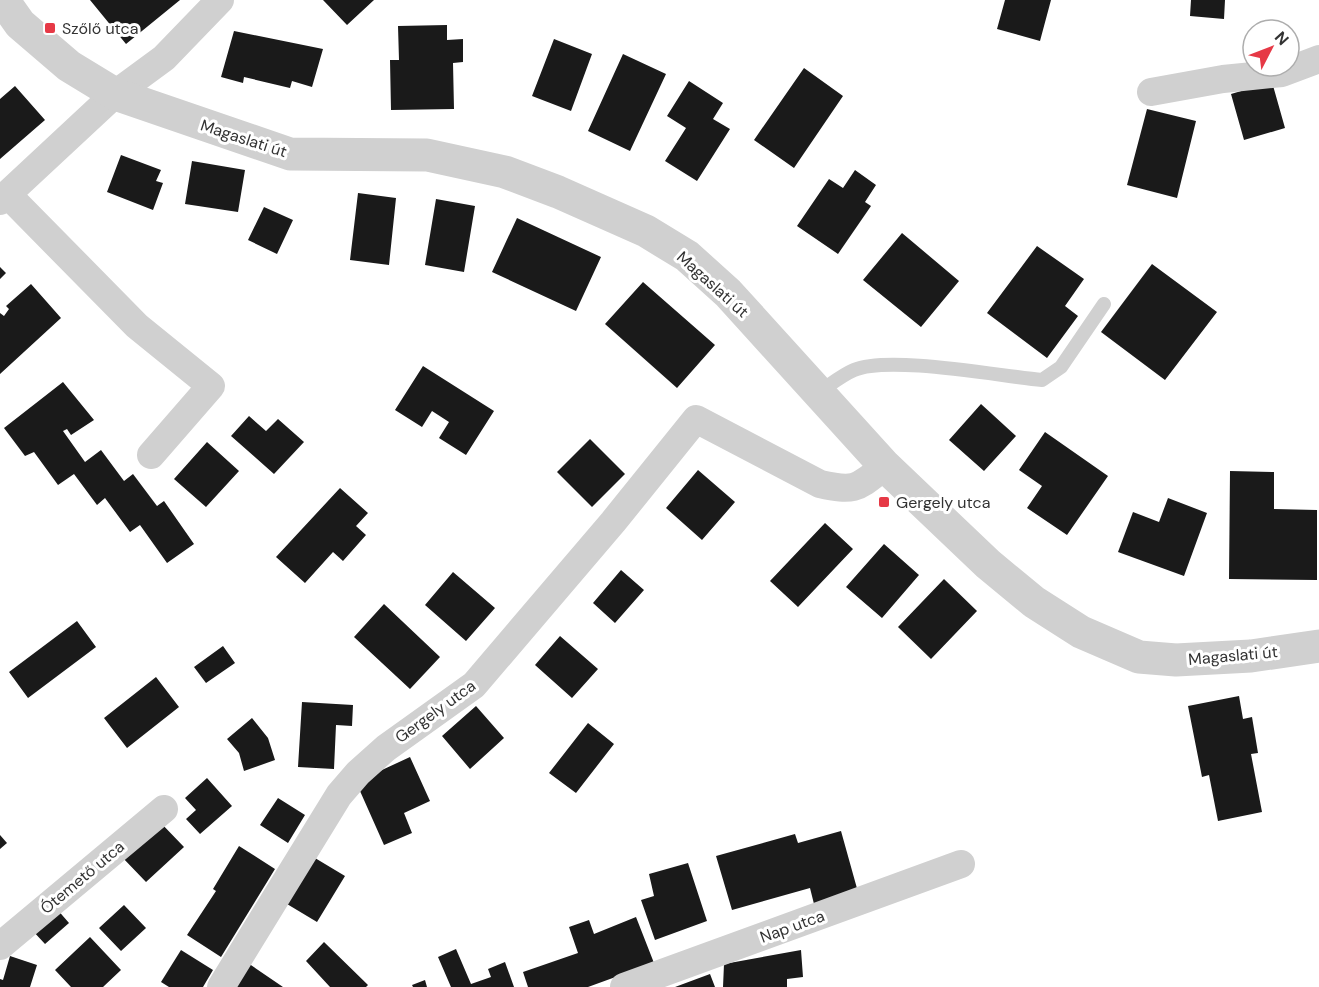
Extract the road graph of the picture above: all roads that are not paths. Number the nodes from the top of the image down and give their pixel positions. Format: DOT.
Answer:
graph roads {
  1 [pos="3,0"];
  2 [pos="220,0"];
  3 [pos="1319,59"];
  4 [pos="1151,93"];
  5 [pos="115,94"];
  6 [pos="4,198"];
  7 [pos="1104,304"];
  8 [pos="819,392"];
  9 [pos="151,455"];
  10 [pos="885,466"];
  11 [pos="1319,646"];
  12 [pos="164,809"];
  13 [pos="961,864"];
  14 [pos="0,946"];
  15 [pos="221,987"];
  16 [pos="624,987"];
  1 -- 5 [label="street, Magaslati út"];
  2 -- 5 [label="street"];
  3 -- 4 [label="street"];
  5 -- 6 [label="street"];
  5 -- 8 [label="street, Magaslati út"];
  6 -- 9 [label="street"];
  7 -- 8 [label="lane"];
  8 -- 10 [label="street, Magaslati út"];
  10 -- 11 [label="street, Magaslati út"];
  10 -- 15 [label="street, Gergely utca"];
  12 -- 14 [label="street, Ótemető utca"];
  13 -- 16 [label="street, Nap utca"];
}
